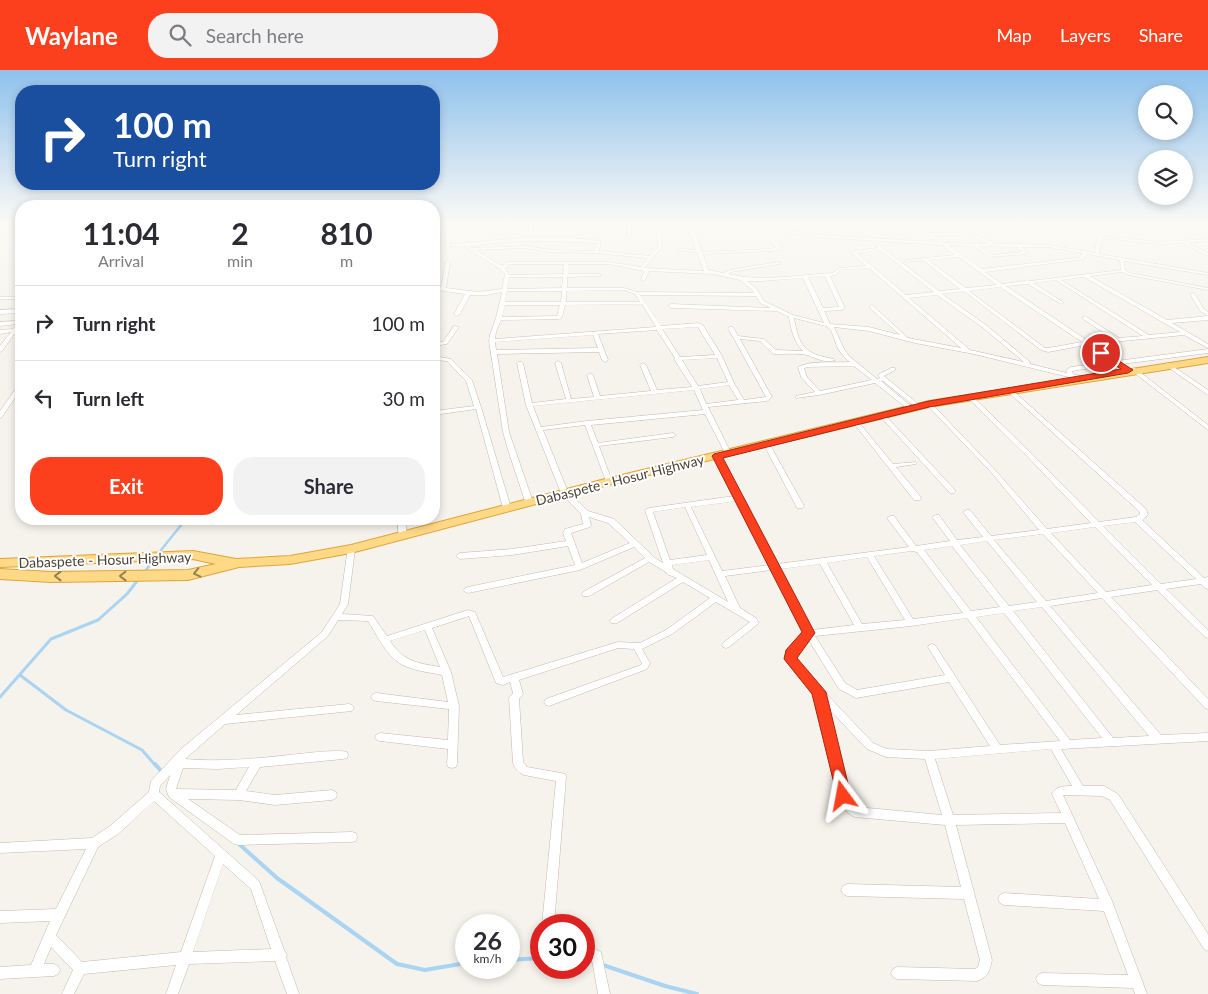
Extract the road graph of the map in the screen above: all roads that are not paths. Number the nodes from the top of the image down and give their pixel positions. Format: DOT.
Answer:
graph roads {
  1 [pos="447,267"];
  2 [pos="565,267"];
  3 [pos="635,267"];
  4 [pos="705,267"];
  5 [pos="753,267"];
  6 [pos="869,267"];
  7 [pos="871,267"];
  8 [pos="905,267"];
  9 [pos="935,267"];
  10 [pos="975,267"];
  11 [pos="1011,267"];
  12 [pos="1123,267"];
  13 [pos="1169,267"];
  14 [pos="502,268"];
  15 [pos="641,268"];
  16 [pos="647,270"];
  17 [pos="980,271"];
  18 [pos="1123,271"];
  19 [pos="711,273"];
  20 [pos="725,274"];
  21 [pos="1208,274"];
  22 [pos="564,275"];
  23 [pos="599,275"];
  24 [pos="827,275"];
  25 [pos="506,276"];
  26 [pos="805,276"];
  27 [pos="1086,276"];
  28 [pos="742,279"];
  29 [pos="1056,279"];
  30 [pos="643,280"];
  31 [pos="1027,281"];
  32 [pos="999,284"];
  33 [pos="1208,288"];
  34 [pos="564,289"];
  35 [pos="965,289"];
  36 [pos="440,290"];
  37 [pos="443,290"];
  38 [pos="504,290"];
  39 [pos="637,293"];
  40 [pos="938,293"];
  41 [pos="468,294"];
  42 [pos="1192,294"];
  43 [pos="758,295"];
  44 [pos="906,297"];
  45 [pos="0,298"];
  46 [pos="15,298"];
  47 [pos="642,303"];
  48 [pos="1061,303"];
  49 [pos="502,304"];
  50 [pos="563,304"];
  51 [pos="671,306"];
  52 [pos="872,307"];
  53 [pos="777,310"];
  54 [pos="822,310"];
  55 [pos="15,311"];
  56 [pos="0,312"];
  57 [pos="457,314"];
  58 [pos="791,316"];
  59 [pos="1208,316"];
  60 [pos="1086,318"];
  61 [pos="1199,319"];
  62 [pos="1167,322"];
  63 [pos="0,324"];
  64 [pos="497,324"];
  65 [pos="1208,324"];
  66 [pos="15,325"];
  67 [pos="828,325"];
  68 [pos="15,327"];
  69 [pos="456,327"];
  70 [pos="659,328"];
  71 [pos="731,328"];
  72 [pos="15,331"];
  73 [pos="0,332"];
  74 [pos="595,333"];
  75 [pos="1184,333"];
  76 [pos="736,337"];
  77 [pos="1149,337"];
  78 [pos="908,339"];
  79 [pos="1117,340"];
  80 [pos="492,341"];
  81 [pos="440,343"];
  82 [pos="1086,343"];
  83 [pos="1208,346"];
  84 [pos="0,350"];
  85 [pos="602,350"];
  86 [pos="968,351"];
  87 [pos="494,352"];
  88 [pos="807,353"];
  89 [pos="720,356"];
  90 [pos="1208,358"];
  91 [pos="440,359"];
  92 [pos="677,359"];
  93 [pos="605,360"];
  94 [pos="854,362"];
  95 [pos="1115,362"];
  96 [pos="520,363"];
  97 [pos="558,363"];
  98 [pos="1029,364"];
  99 [pos="644,365"];
  100 [pos="1168,365"];
  101 [pos="893,369"];
  102 [pos="1131,370"];
  103 [pos="590,375"];
  104 [pos="1076,377"];
  105 [pos="884,379"];
  106 [pos="876,381"];
  107 [pos="731,382"];
  108 [pos="696,388"];
  109 [pos="1009,390"];
  110 [pos="655,392"];
  111 [pos="819,392"];
  112 [pos="1208,393"];
  113 [pos="15,394"];
  114 [pos="969,396"];
  115 [pos="798,397"];
  116 [pos="598,398"];
  117 [pos="569,401"];
  118 [pos="742,402"];
  119 [pos="529,405"];
  120 [pos="919,406"];
  121 [pos="478,407"];
  122 [pos="706,409"];
  123 [pos="440,412"];
  124 [pos="882,415"];
  125 [pos="0,416"];
  126 [pos="855,421"];
  127 [pos="587,424"];
  128 [pos="1208,428"];
  129 [pos="539,429"];
  130 [pos="673,435"];
  131 [pos="766,443"];
  132 [pos="595,445"];
  133 [pos="723,455"];
  134 [pos="914,463"];
  135 [pos="892,466"];
  136 [pos="610,481"];
  137 [pos="952,491"];
  138 [pos="565,492"];
  139 [pos="739,498"];
  140 [pos="917,498"];
  141 [pos="529,502"];
  142 [pos="687,505"];
  143 [pos="800,506"];
  144 [pos="507,508"];
  145 [pos="967,512"];
  146 [pos="585,513"];
  147 [pos="936,517"];
  148 [pos="891,518"];
  149 [pos="1138,519"];
  150 [pos="1097,524"];
  151 [pos="402,525"];
  152 [pos="1045,531"];
  153 [pos="403,536"];
  154 [pos="989,539"];
  155 [pos="571,543"];
  156 [pos="635,544"];
  157 [pos="956,544"];
  158 [pos="351,549"];
  159 [pos="917,549"];
  160 [pos="869,555"];
  161 [pos="460,556"];
  162 [pos="712,557"];
  163 [pos="650,558"];
  164 [pos="822,561"];
  165 [pos="0,563"];
  166 [pos="32,563"];
  167 [pos="240,563"];
  168 [pos="667,563"];
  169 [pos="774,566"];
  170 [pos="580,567"];
  171 [pos="670,572"];
  172 [pos="0,574"];
  173 [pos="24,574"];
  174 [pos="721,574"];
  175 [pos="682,579"];
  176 [pos="1206,582"];
  177 [pos="1157,587"];
  178 [pos="468,590"];
  179 [pos="586,594"];
  180 [pos="1104,594"];
  181 [pos="716,598"];
  182 [pos="1042,604"];
  183 [pos="736,609"];
  184 [pos="1007,609"];
  185 [pos="971,614"];
  186 [pos="336,617"];
  187 [pos="614,621"];
  188 [pos="911,622"];
  189 [pos="426,626"];
  190 [pos="860,628"];
  191 [pos="809,633"];
  192 [pos="1208,635"];
  193 [pos="386,640"];
  194 [pos="726,645"];
  195 [pos="637,647"];
  196 [pos="932,647"];
  197 [pos="446,672"];
  198 [pos="514,678"];
  199 [pos="951,678"];
  200 [pos="819,692"];
  201 [pos="376,696"];
  202 [pos="549,702"];
  203 [pos="1208,705"];
  204 [pos="454,706"];
  205 [pos="349,708"];
  206 [pos="222,720"];
  207 [pos="380,737"];
  208 [pos="1208,737"];
  209 [pos="1158,739"];
  210 [pos="1111,742"];
  211 [pos="1068,744"];
  212 [pos="453,745"];
  213 [pos="1054,746"];
  214 [pos="998,750"];
  215 [pos="343,754"];
  216 [pos="929,755"];
  217 [pos="257,762"];
  218 [pos="175,764"];
  219 [pos="452,764"];
  220 [pos="155,789"];
  221 [pos="1080,790"];
  222 [pos="173,794"];
  223 [pos="239,795"];
  224 [pos="332,795"];
  225 [pos="1069,818"];
  226 [pos="949,820"];
  227 [pos="352,837"];
  228 [pos="94,843"];
  229 [pos="0,848"];
  230 [pos="221,854"];
  231 [pos="847,890"];
  232 [pos="968,893"];
  233 [pos="1004,899"];
  234 [pos="1108,905"];
  235 [pos="549,914"];
  236 [pos="59,915"];
  237 [pos="0,917"];
  238 [pos="49,936"];
  239 [pos="1208,945"];
  240 [pos="281,955"];
  241 [pos="595,955"];
  242 [pos="185,958"];
  243 [pos="80,968"];
  244 [pos="54,970"];
  245 [pos="34,971"];
  246 [pos="0,973"];
  247 [pos="897,973"];
  248 [pos="1042,979"];
  249 [pos="1139,988"];
  250 [pos="68,994"];
  251 [pos="172,994"];
  252 [pos="293,994"];
  253 [pos="604,994"];
  1 -- 37 [label="street"];
  2 -- 22 [label="street"];
  3 -- 15 [label="street"];
  4 -- 19 [label="street"];
  5 -- 20 [label="street"];
  6 -- 24 [label="street"];
  7 -- 44 [label="street"];
  8 -- 40 [label="street"];
  9 -- 35 [label="street"];
  10 -- 17 [label="street"];
  11 -- 17 [label="street"];
  12 -- 18 [label="street"];
  13 -- 21 [label="street"];
  14 -- 25 [label="street"];
  15 -- 16 [label="street"];
  16 -- 19 [label="street"];
  16 -- 30 [label="street"];
  17 -- 32 [label="street"];
  18 -- 27 [label="street"];
  18 -- 33 [label="street"];
  19 -- 20 [label="street"];
  20 -- 28 [label="street"];
  22 -- 23 [label="street"];
  22 -- 25 [label="street"];
  22 -- 34 [label="street"];
  24 -- 26 [label="street"];
  24 -- 54 [label="street"];
  25 -- 38 [label="street"];
  26 -- 28 [label="street"];
  26 -- 54 [label="street"];
  27 -- 29 [label="street"];
  27 -- 62 [label="street"];
  28 -- 43 [label="street"];
  29 -- 31 [label="street"];
  29 -- 77 [label="street"];
  31 -- 32 [label="street"];
  31 -- 48 [label="street"];
  32 -- 35 [label="street"];
  32 -- 82 [label="street"];
  34 -- 38 [label="street"];
  34 -- 39 [label="street"];
  34 -- 50 [label="street"];
  35 -- 40 [label="street"];
  35 -- 82 [label="street"];
  36 -- 37 [label="street"];
  37 -- 41 [label="street"];
  38 -- 41 [label="street"];
  38 -- 49 [label="street"];
  39 -- 43 [label="street"];
  39 -- 47 [label="street"];
  40 -- 44 [label="street"];
  40 -- 98 [label="street"];
  41 -- 57 [label="street"];
  42 -- 59 [label="street"];
  43 -- 53 [label="street"];
  44 -- 86 [label="street"];
  45 -- 46 [label="street"];
  47 -- 50 [label="street"];
  47 -- 70 [label="street"];
  49 -- 50 [label="street"];
  49 -- 64 [label="street"];
  50 -- 64 [label="street"];
  51 -- 53 [label="street"];
  52 -- 78 [label="street"];
  53 -- 58 [label="street"];
  54 -- 67 [label="street"];
  55 -- 56 [label="street"];
  58 -- 67 [label="street"];
  58 -- 88 [label="street"];
  59 -- 61 [label="street"];
  60 -- 79 [label="street"];
  61 -- 62 [label="street"];
  61 -- 65 [label="street"];
  62 -- 75 [label="street"];
  63 -- 66 [label="street"];
  64 -- 80 [label="street"];
  67 -- 78 [label="street"];
  67 -- 94 [label="street"];
  68 -- 73 [label="street"];
  69 -- 81 [label="street"];
  70 -- 74 [label="street"];
  70 -- 89 [label="street"];
  70 -- 92 [label="street"];
  71 -- 76 [label="street"];
  72 -- 84 [label="street"];
  74 -- 80 [label="street"];
  74 -- 85 [label="street"];
  75 -- 77 [label="street"];
  75 -- 83 [label="street"];
  76 -- 88 [label="street"];
  76 -- 118 [label="street"];
  77 -- 79 [label="street"];
  78 -- 86 [label="street"];
  79 -- 82 [label="street"];
  80 -- 87 [label="street"];
  82 -- 95 [label="street"];
  85 -- 87 [label="street"];
  85 -- 93 [label="street"];
  86 -- 98 [label="street"];
  87 -- 141 [label="street"];
  88 -- 94 [label="street"];
  89 -- 92 [label="street"];
  89 -- 107 [label="street"];
  90 -- 95 [label="street"];
  90 -- 100 [label="highway, Dabaspete - Hosur Highway"];
  91 -- 121 [label="street"];
  92 -- 108 [label="street"];
  94 -- 106 [label="street"];
  94 -- 111 [label="street"];
  95 -- 102 [label="street"];
  95 -- 104 [label="street"];
  96 -- 119 [label="street"];
  97 -- 117 [label="street"];
  98 -- 104 [label="street"];
  99 -- 110 [label="street"];
  100 -- 102 [label="highway, Dabaspete - Hosur Highway"];
  100 -- 112 [label="street"];
  101 -- 105 [label="street"];
  102 -- 104 [label="highway, Dabaspete - Hosur Highway"];
  102 -- 128 [label="street"];
  103 -- 116 [label="street"];
  104 -- 109 [label="highway, Dabaspete - Hosur Highway"];
  105 -- 106 [label="street"];
  105 -- 120 [label="street"];
  106 -- 111 [label="street"];
  106 -- 120 [label="street"];
  107 -- 108 [label="street"];
  107 -- 118 [label="street"];
  108 -- 110 [label="street"];
  108 -- 122 [label="street"];
  109 -- 114 [label="highway, Dabaspete - Hosur Highway"];
  109 -- 149 [label="street"];
  110 -- 116 [label="street"];
  111 -- 115 [label="street"];
  113 -- 125 [label="street"];
  114 -- 120 [label="highway, Dabaspete - Hosur Highway"];
  114 -- 150 [label="street"];
  116 -- 117 [label="street"];
  117 -- 119 [label="street"];
  118 -- 122 [label="street"];
  119 -- 129 [label="street"];
  120 -- 124 [label="highway, Dabaspete - Hosur Highway"];
  120 -- 152 [label="street"];
  121 -- 123 [label="street"];
  121 -- 144 [label="street"];
  122 -- 127 [label="street"];
  122 -- 133 [label="street"];
  124 -- 126 [label="highway, Dabaspete - Hosur Highway"];
  124 -- 137 [label="street"];
  126 -- 131 [label="highway, Dabaspete - Hosur Highway"];
  126 -- 135 [label="street"];
  127 -- 129 [label="street"];
  127 -- 132 [label="street"];
  129 -- 138 [label="street"];
  130 -- 132 [label="street"];
  131 -- 133 [label="highway, Dabaspete - Hosur Highway"];
  131 -- 143 [label="street"];
  132 -- 136 [label="street"];
  133 -- 136 [label="highway, Dabaspete - Hosur Highway"];
  133 -- 139 [label="street"];
  134 -- 135 [label="street"];
  135 -- 140 [label="street"];
  136 -- 138 [label="highway, Dabaspete - Hosur Highway"];
  138 -- 141 [label="highway, Dabaspete - Hosur Highway"];
  138 -- 146 [label="street"];
  139 -- 142 [label="street"];
  139 -- 169 [label="street"];
  141 -- 144 [label="highway, Dabaspete - Hosur Highway"];
  142 -- 162 [label="street"];
  142 -- 168 [label="street"];
  144 -- 153 [label="highway, Dabaspete - Hosur Highway"];
  145 -- 154 [label="street"];
  146 -- 155 [label="street"];
  146 -- 156 [label="street"];
  147 -- 157 [label="street"];
  148 -- 159 [label="street"];
  149 -- 150 [label="street"];
  149 -- 176 [label="street"];
  150 -- 152 [label="street"];
  150 -- 177 [label="street"];
  151 -- 153 [label="street"];
  152 -- 154 [label="street"];
  152 -- 180 [label="street"];
  153 -- 158 [label="highway, Dabaspete - Hosur Highway"];
  154 -- 157 [label="street"];
  154 -- 182 [label="street"];
  155 -- 161 [label="street"];
  155 -- 170 [label="street"];
  156 -- 163 [label="street"];
  156 -- 170 [label="street"];
  157 -- 159 [label="street"];
  157 -- 184 [label="street"];
  158 -- 167 [label="highway, Dabaspete - Hosur Highway"];
  158 -- 186 [label="street"];
  159 -- 160 [label="street"];
  159 -- 185 [label="street"];
  160 -- 164 [label="street"];
  160 -- 188 [label="street"];
  162 -- 168 [label="street"];
  162 -- 174 [label="street"];
  163 -- 171 [label="street"];
  163 -- 179 [label="street"];
  164 -- 169 [label="street"];
  164 -- 190 [label="street"];
  165 -- 166 [label="highway, Dabaspete - Hosur Highway"];
  166 -- 167 [label="highway, Dabaspete - Hosur Highway"];
  166 -- 173 [label="highway"];
  167 -- 173 [label="highway, Dabaspete - Hosur Highway, one-way"];
  168 -- 171 [label="street"];
  169 -- 174 [label="street"];
  169 -- 191 [label="street"];
  170 -- 178 [label="street"];
  171 -- 175 [label="street"];
  172 -- 173 [label="highway, Dabaspete - Hosur Highway"];
  174 -- 183 [label="street"];
  175 -- 181 [label="street"];
  175 -- 187 [label="street"];
  176 -- 177 [label="street"];
  177 -- 180 [label="street"];
  177 -- 192 [label="street"];
  180 -- 182 [label="street"];
  180 -- 203 [label="street"];
  181 -- 183 [label="street"];
  181 -- 195 [label="street"];
  182 -- 184 [label="street"];
  182 -- 209 [label="street"];
  183 -- 194 [label="street"];
  184 -- 185 [label="street"];
  184 -- 210 [label="street"];
  185 -- 188 [label="street"];
  185 -- 211 [label="street"];
  186 -- 193 [label="street"];
  186 -- 206 [label="street"];
  188 -- 190 [label="street"];
  189 -- 193 [label="street"];
  189 -- 197 [label="street"];
  189 -- 198 [label="street"];
  190 -- 191 [label="street"];
  191 -- 199 [label="street"];
  191 -- 200 [label="street"];
  193 -- 197 [label="street"];
  195 -- 198 [label="street"];
  195 -- 202 [label="street"];
  196 -- 199 [label="street"];
  197 -- 204 [label="street"];
  198 -- 235 [label="street"];
  199 -- 214 [label="street"];
  200 -- 216 [label="street"];
  200 -- 226 [label="street"];
  201 -- 204 [label="street"];
  204 -- 212 [label="street"];
  205 -- 206 [label="street"];
  206 -- 218 [label="street"];
  207 -- 212 [label="street"];
  208 -- 209 [label="street"];
  209 -- 210 [label="street"];
  210 -- 211 [label="street"];
  211 -- 213 [label="street"];
  212 -- 219 [label="street"];
  213 -- 214 [label="street"];
  213 -- 221 [label="street"];
  214 -- 216 [label="street"];
  215 -- 217 [label="street"];
  216 -- 226 [label="street"];
  217 -- 218 [label="street"];
  217 -- 223 [label="street"];
  218 -- 220 [label="street"];
  218 -- 222 [label="street"];
  220 -- 228 [label="street"];
  220 -- 230 [label="street"];
  221 -- 225 [label="street"];
  221 -- 239 [label="street"];
  222 -- 223 [label="street"];
  222 -- 227 [label="street"];
  223 -- 224 [label="street"];
  225 -- 226 [label="street"];
  225 -- 234 [label="street"];
  226 -- 232 [label="street"];
  228 -- 229 [label="street"];
  228 -- 236 [label="street"];
  230 -- 240 [label="street"];
  230 -- 242 [label="street"];
  231 -- 232 [label="street"];
  232 -- 247 [label="street"];
  233 -- 234 [label="street"];
  234 -- 249 [label="street"];
  236 -- 237 [label="street"];
  236 -- 238 [label="street"];
  238 -- 243 [label="street"];
  238 -- 245 [label="street"];
  240 -- 242 [label="street"];
  240 -- 252 [label="street"];
  241 -- 253 [label="street"];
  242 -- 243 [label="street"];
  242 -- 251 [label="street"];
  243 -- 250 [label="street"];
  244 -- 245 [label="street"];
  245 -- 246 [label="street"];
  248 -- 249 [label="street"];
}
